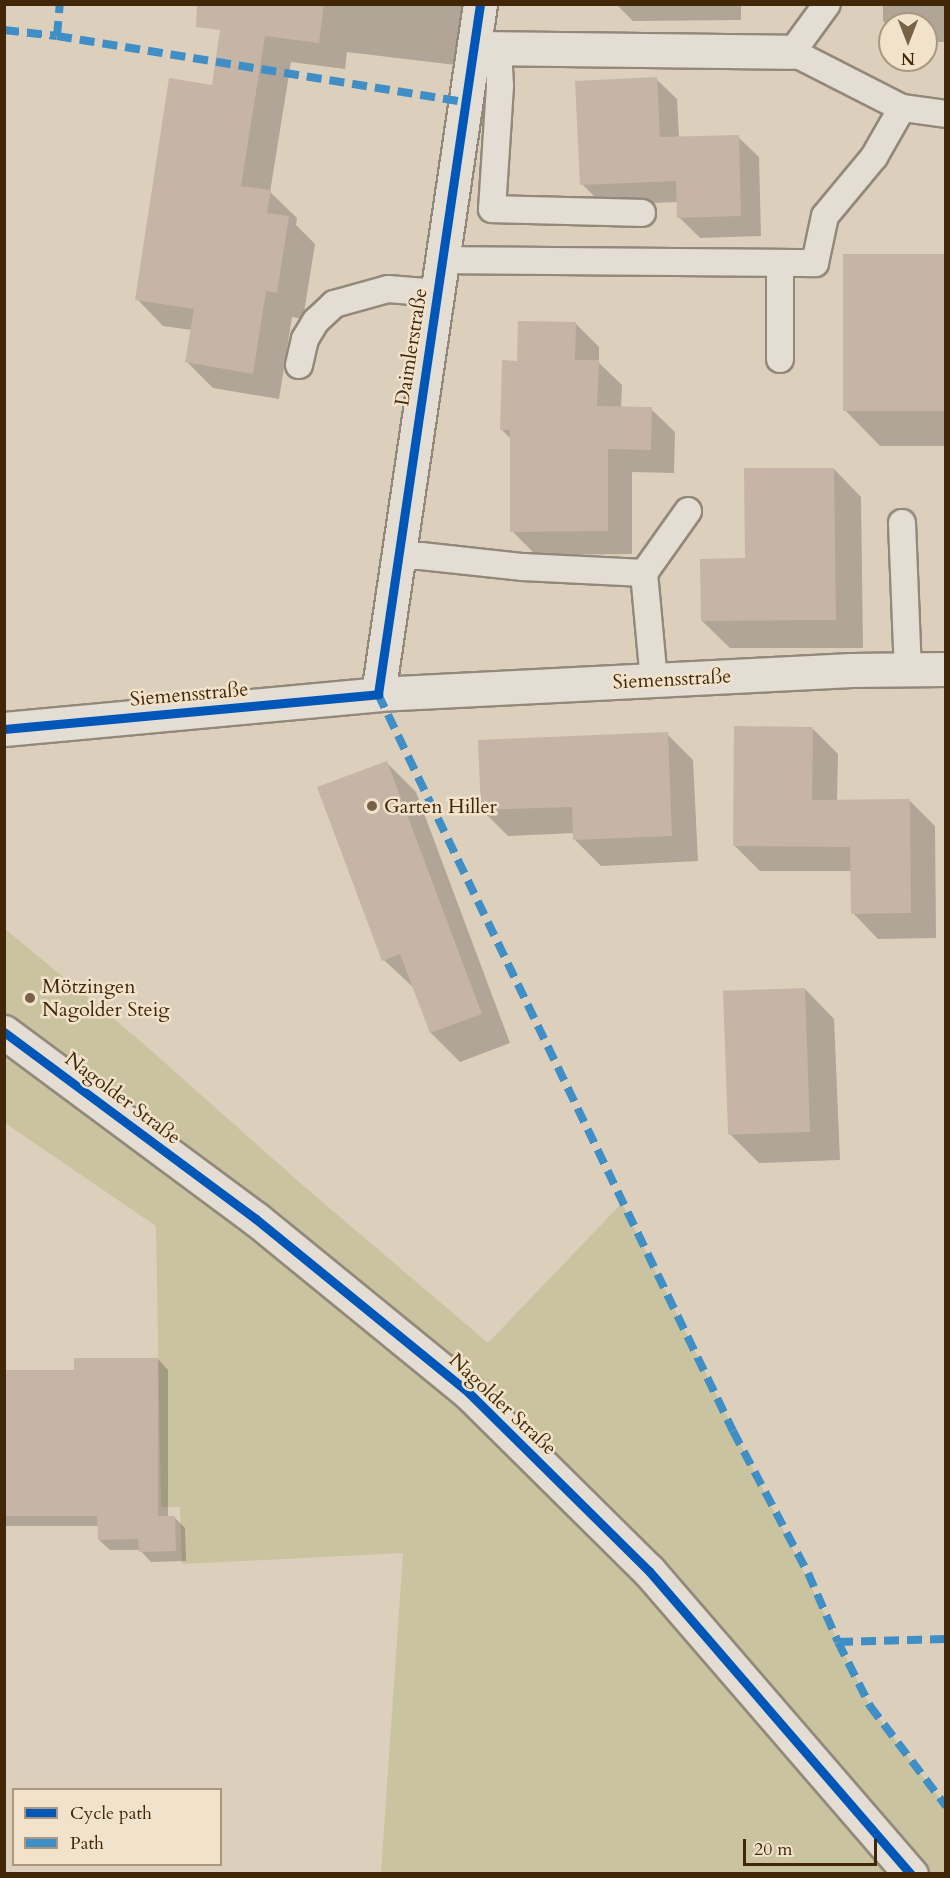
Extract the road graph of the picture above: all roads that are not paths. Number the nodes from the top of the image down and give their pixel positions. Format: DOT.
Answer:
graph roads {
  1 [pos="480,4"];
  2 [pos="827,4"];
  3 [pos="486,48"];
  4 [pos="792,52"];
  5 [pos="902,108"];
  6 [pos="945,114"];
  7 [pos="642,213"];
  8 [pos="443,260"];
  9 [pos="780,263"];
  10 [pos="438,293"];
  11 [pos="780,359"];
  12 [pos="298,365"];
  13 [pos="688,511"];
  14 [pos="902,524"];
  15 [pos="398,556"];
  16 [pos="644,573"];
  17 [pos="945,669"];
  18 [pos="908,670"];
  19 [pos="654,680"];
  20 [pos="378,694"];
  21 [pos="4,729"];
  22 [pos="4,1032"];
  23 [pos="910,1874"];
  1 -- 3 [label="street, Daimlerstraße"];
  2 -- 4 [label="lane"];
  3 -- 4 [label="street"];
  3 -- 7 [label="lane"];
  3 -- 8 [label="street, Daimlerstraße"];
  4 -- 5 [label="lane"];
  5 -- 6 [label="lane"];
  5 -- 9 [label="lane"];
  8 -- 9 [label="lane"];
  8 -- 10 [label="street, Daimlerstraße"];
  9 -- 11 [label="lane"];
  10 -- 12 [label="lane"];
  10 -- 15 [label="street, Daimlerstraße"];
  13 -- 16 [label="lane"];
  14 -- 18 [label="lane"];
  15 -- 16 [label="lane"];
  15 -- 20 [label="street, Daimlerstraße"];
  16 -- 19 [label="lane"];
  17 -- 18 [label="street, Siemensstraße"];
  18 -- 19 [label="street, Siemensstraße"];
  19 -- 20 [label="street, Siemensstraße"];
  20 -- 21 [label="street, Siemensstraße"];
  22 -- 23 [label="street, Nagolder Straße"];
}
